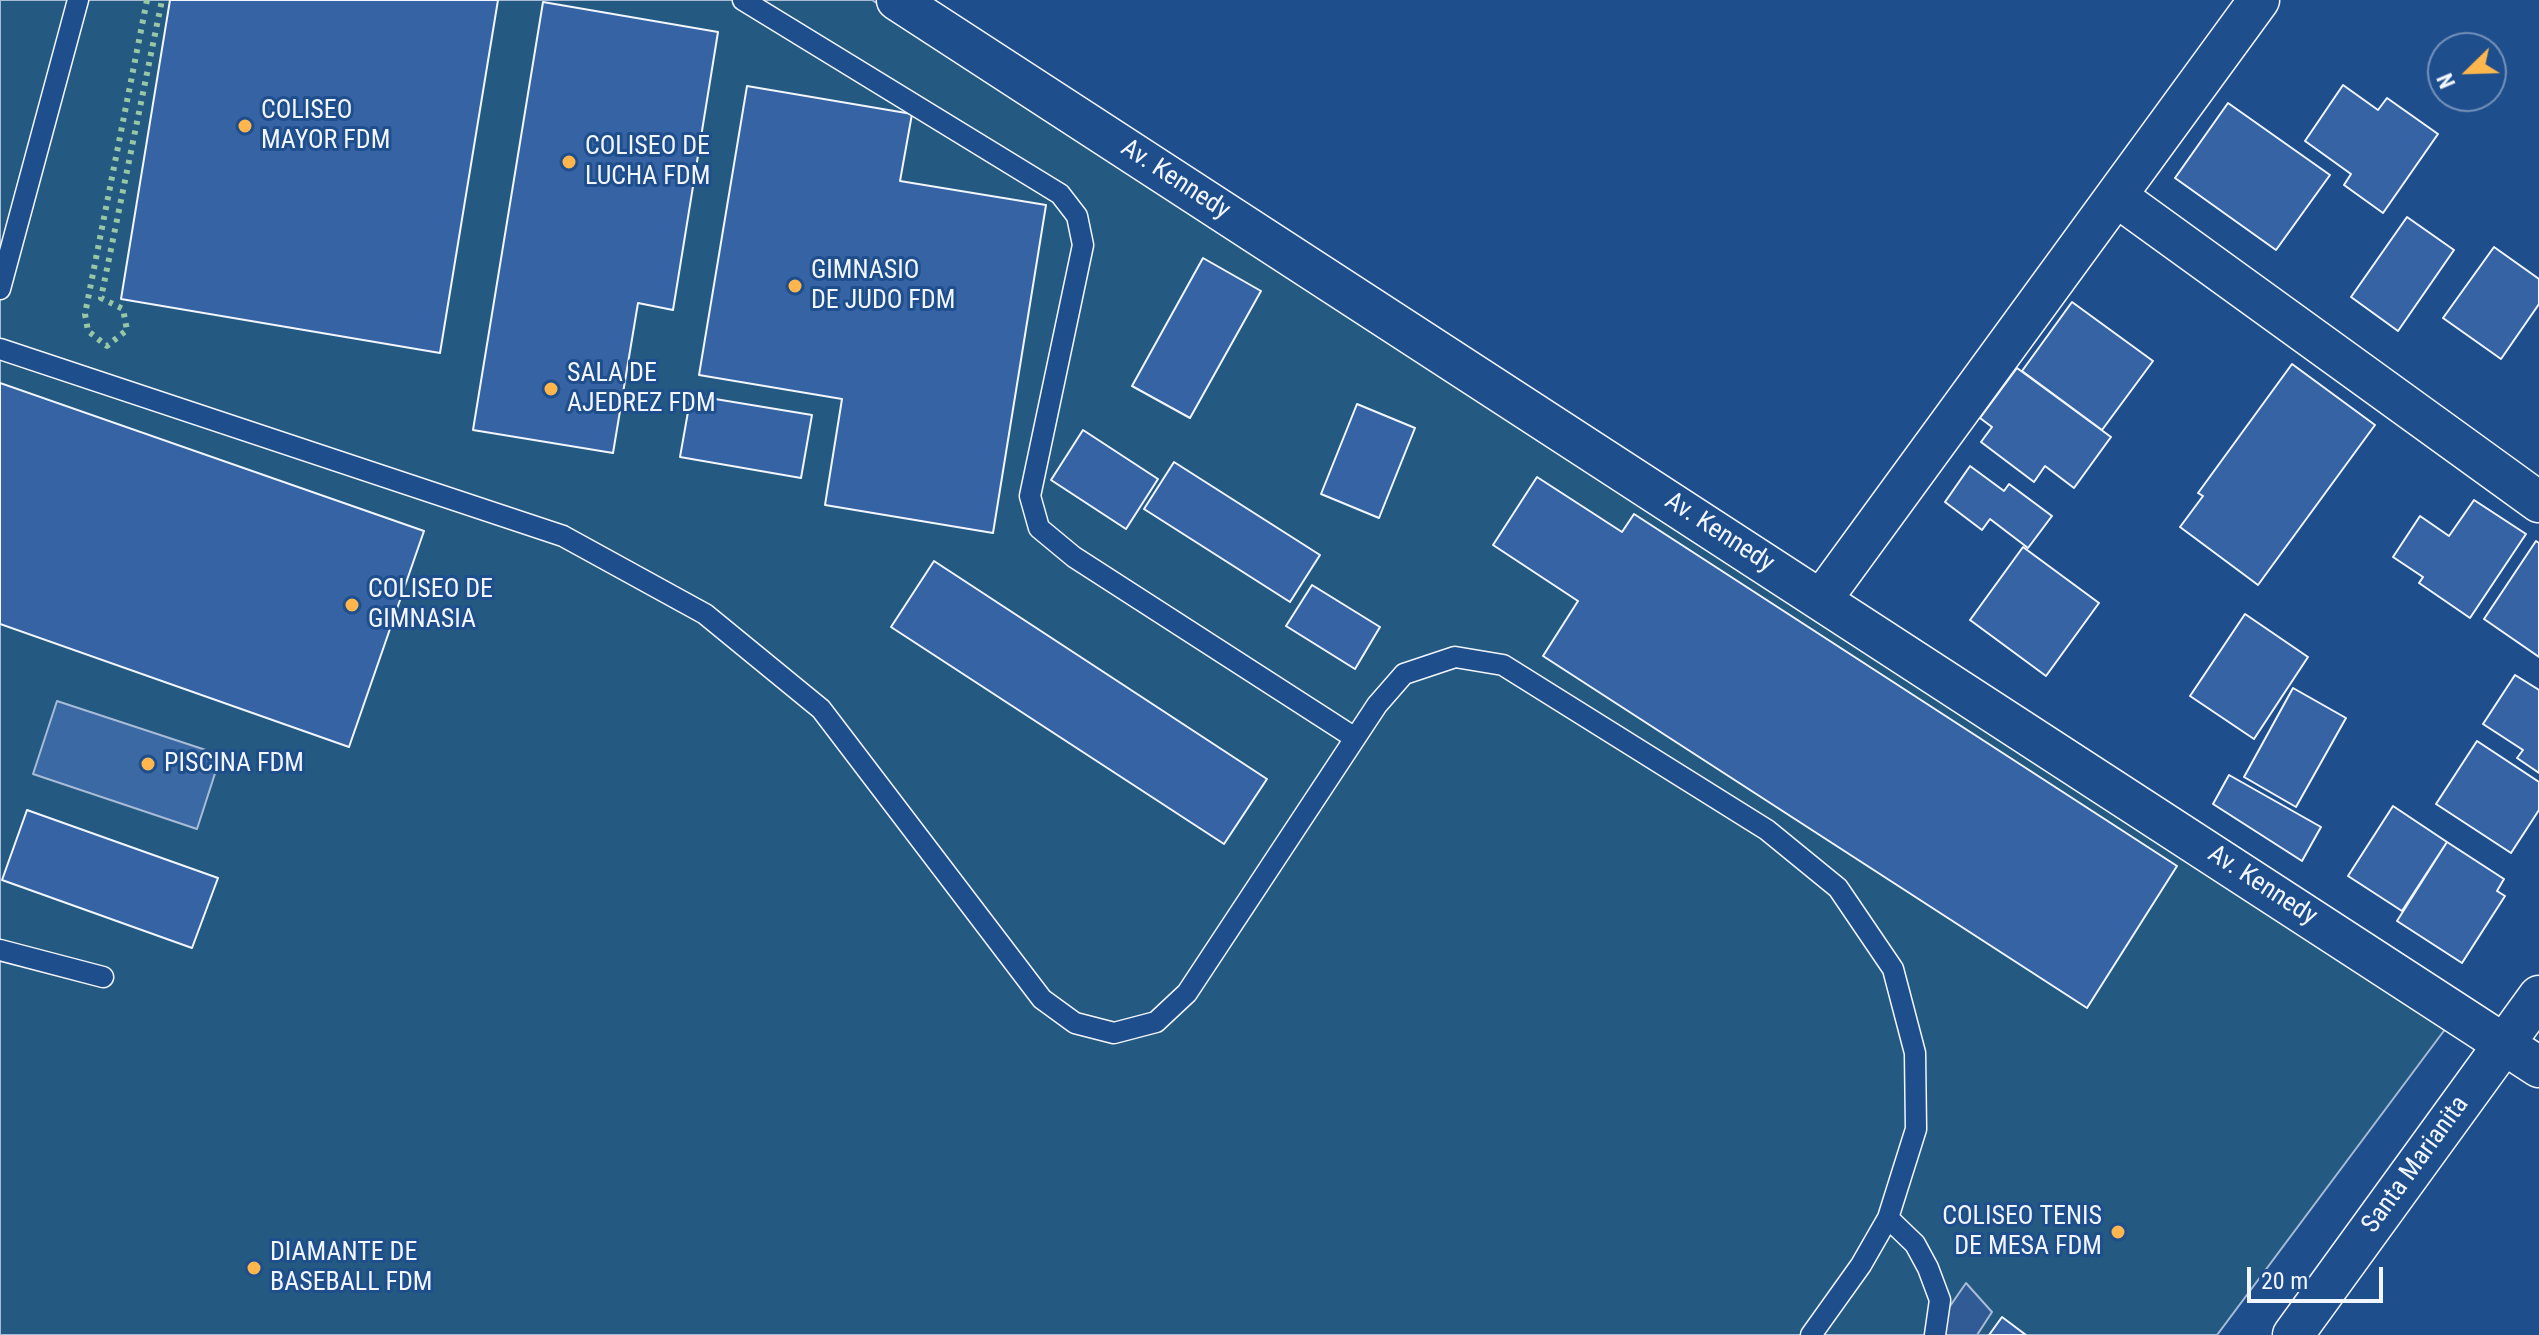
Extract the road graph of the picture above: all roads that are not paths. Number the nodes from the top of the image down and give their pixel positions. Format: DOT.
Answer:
graph roads {
  1 [pos="78,0"];
  2 [pos="743,0"];
  3 [pos="897,0"];
  4 [pos="2259,0"];
  5 [pos="2116,196"];
  6 [pos="0,289"];
  7 [pos="0,349"];
  8 [pos="2539,502"];
  9 [pos="1821,600"];
  10 [pos="1355,738"];
  11 [pos="0,950"];
  12 [pos="103,977"];
  13 [pos="2539,996"];
  14 [pos="2504,1044"];
  15 [pos="2539,1067"];
  16 [pos="1888,1218"];
  17 [pos="1811,1335"];
  18 [pos="1935,1335"];
  19 [pos="2293,1335"];
  1 -- 6 [label="lane"];
  2 -- 10 [label="lane"];
  3 -- 9 [label="street, Av. Kennedy"];
  4 -- 5 [label="street"];
  5 -- 8 [label="street"];
  5 -- 9 [label="street"];
  7 -- 10 [label="lane"];
  9 -- 14 [label="street, Av. Kennedy"];
  10 -- 16 [label="lane"];
  11 -- 12 [label="lane"];
  13 -- 14 [label="street, Santa Marianita"];
  14 -- 15 [label="street, Av. Kennedy"];
  14 -- 19 [label="street, Santa Marianita"];
  16 -- 17 [label="lane"];
  16 -- 18 [label="lane"];
}
